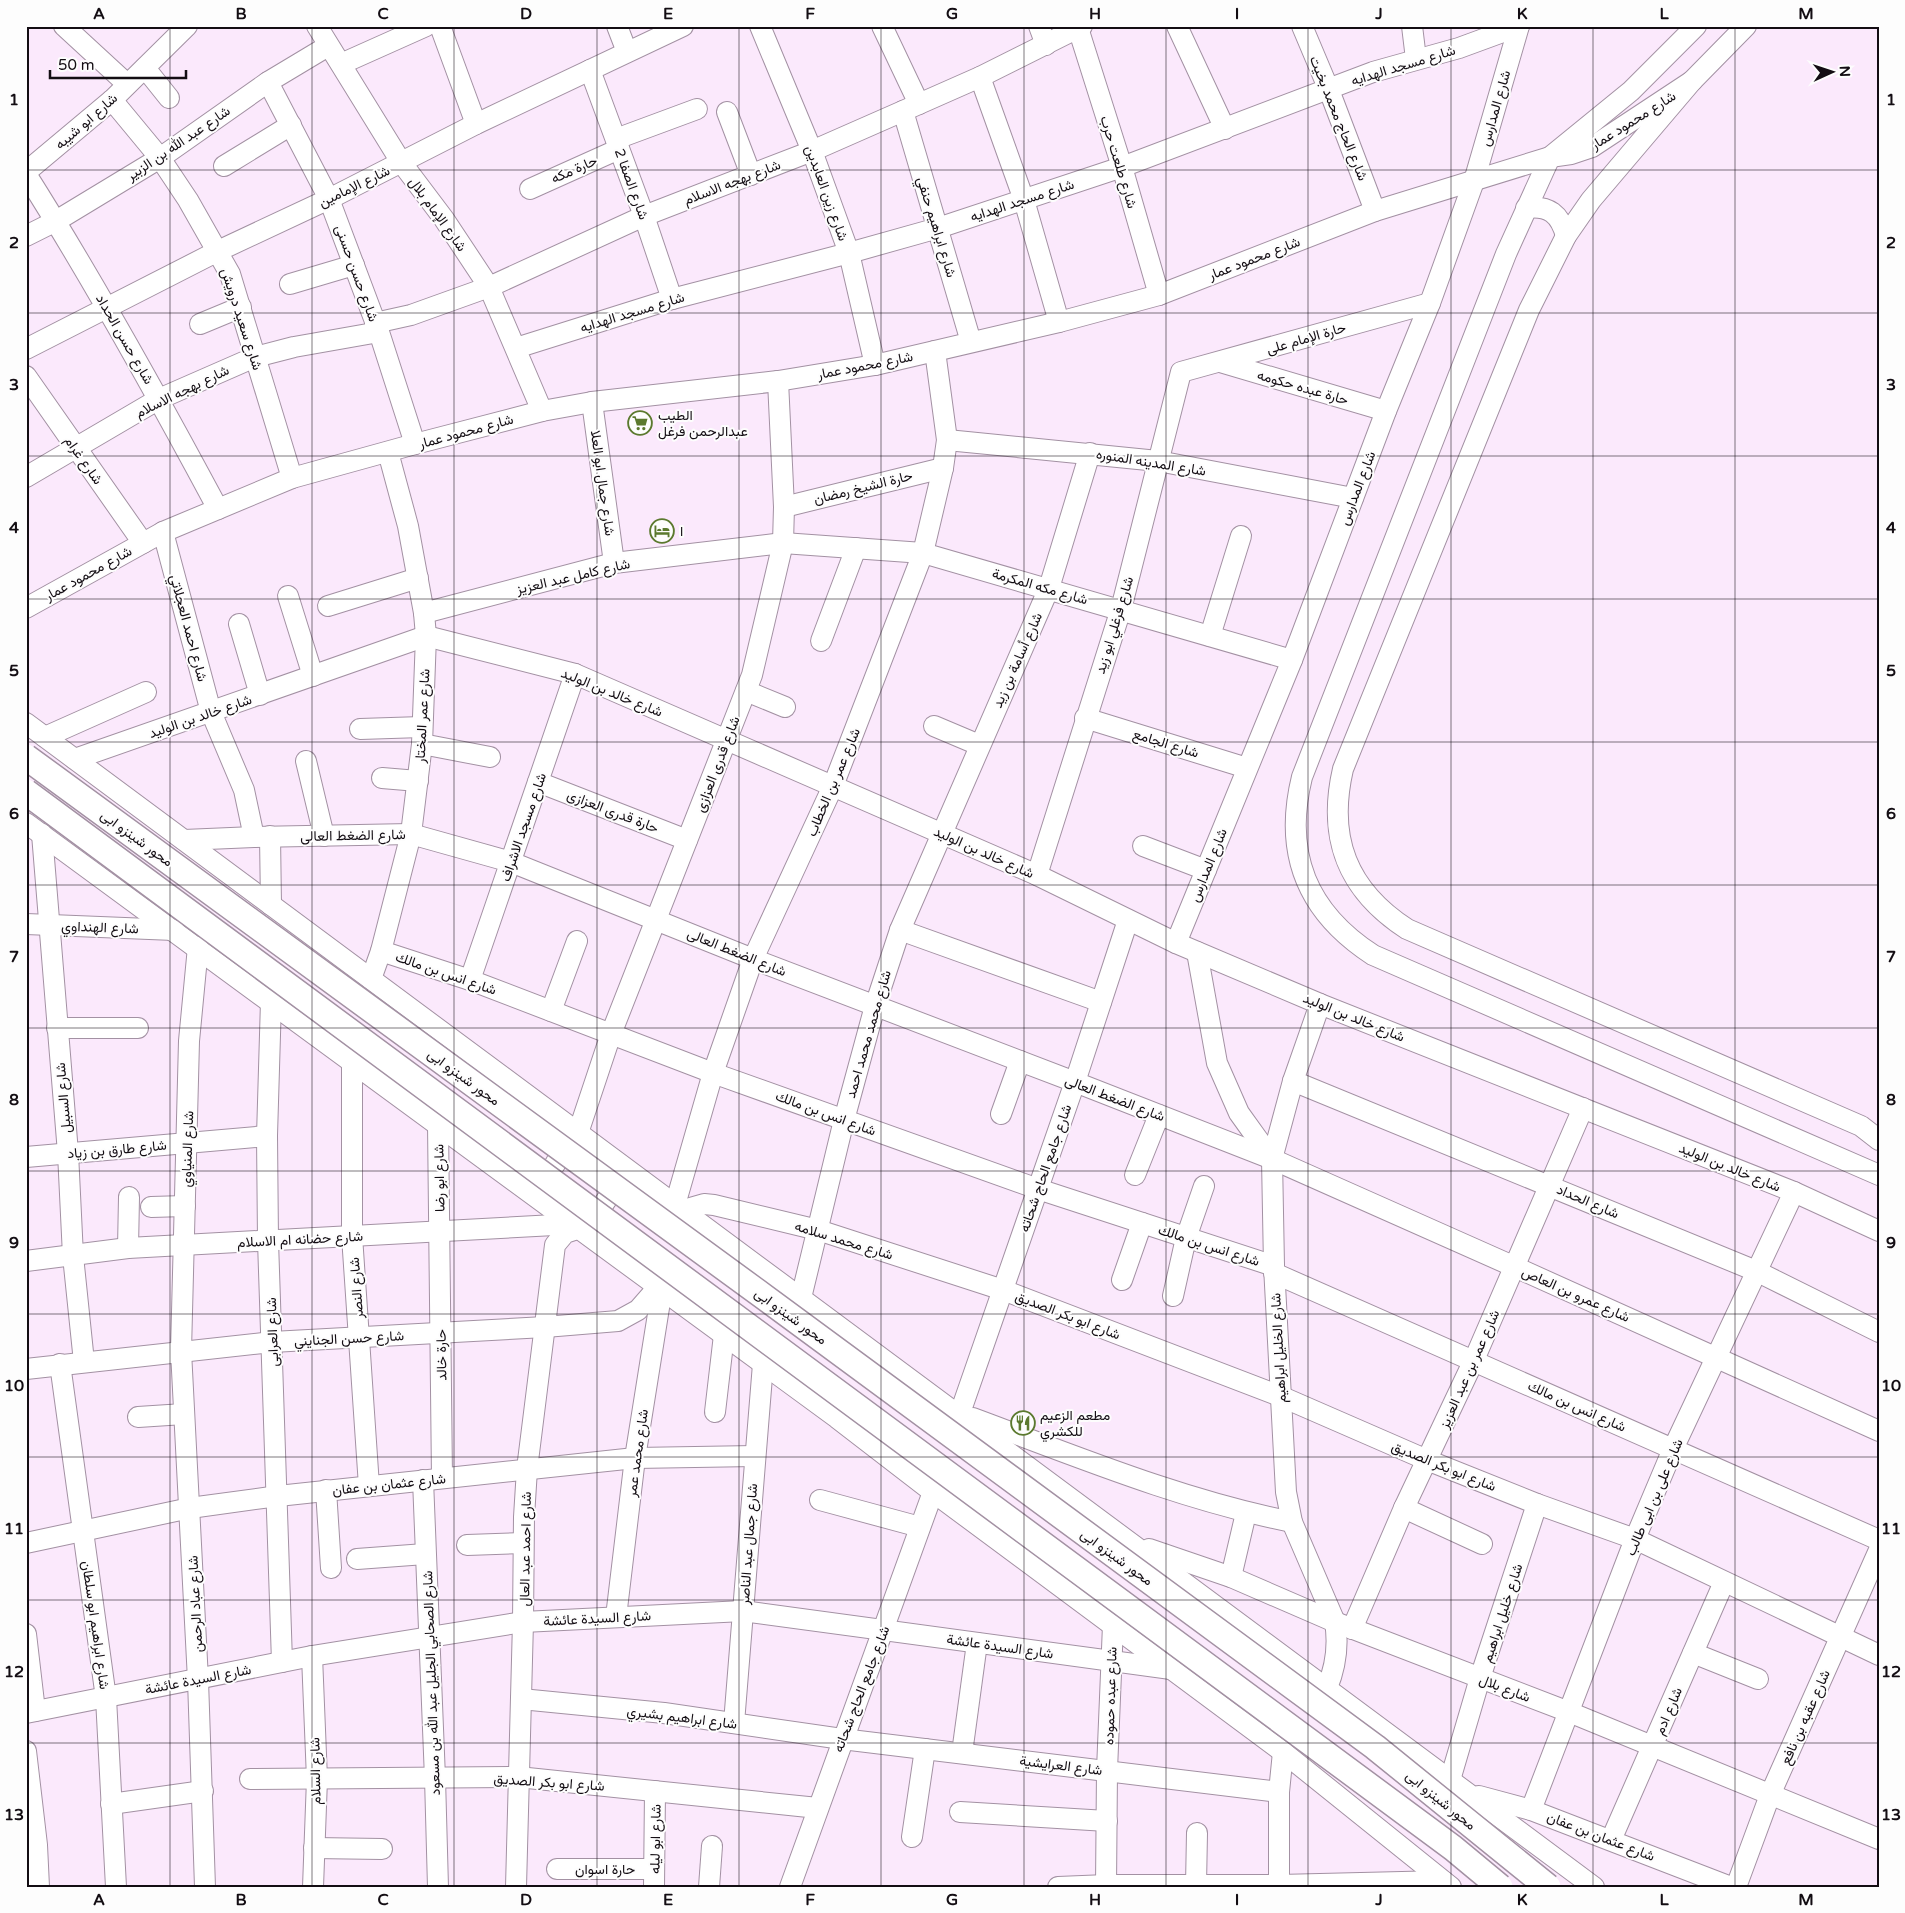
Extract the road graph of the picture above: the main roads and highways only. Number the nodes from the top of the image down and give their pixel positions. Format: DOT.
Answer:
graph roads {
  1 [pos="26,757"];
  2 [pos="26,792"];
  3 [pos="1500,1887"];
  4 [pos="1548,1887"];
  1 -- 4 [label="main road, محور شينزو ابى, bridge"];
  2 -- 3 [label="main road, محور شينزو ابى, bridge"];
}
